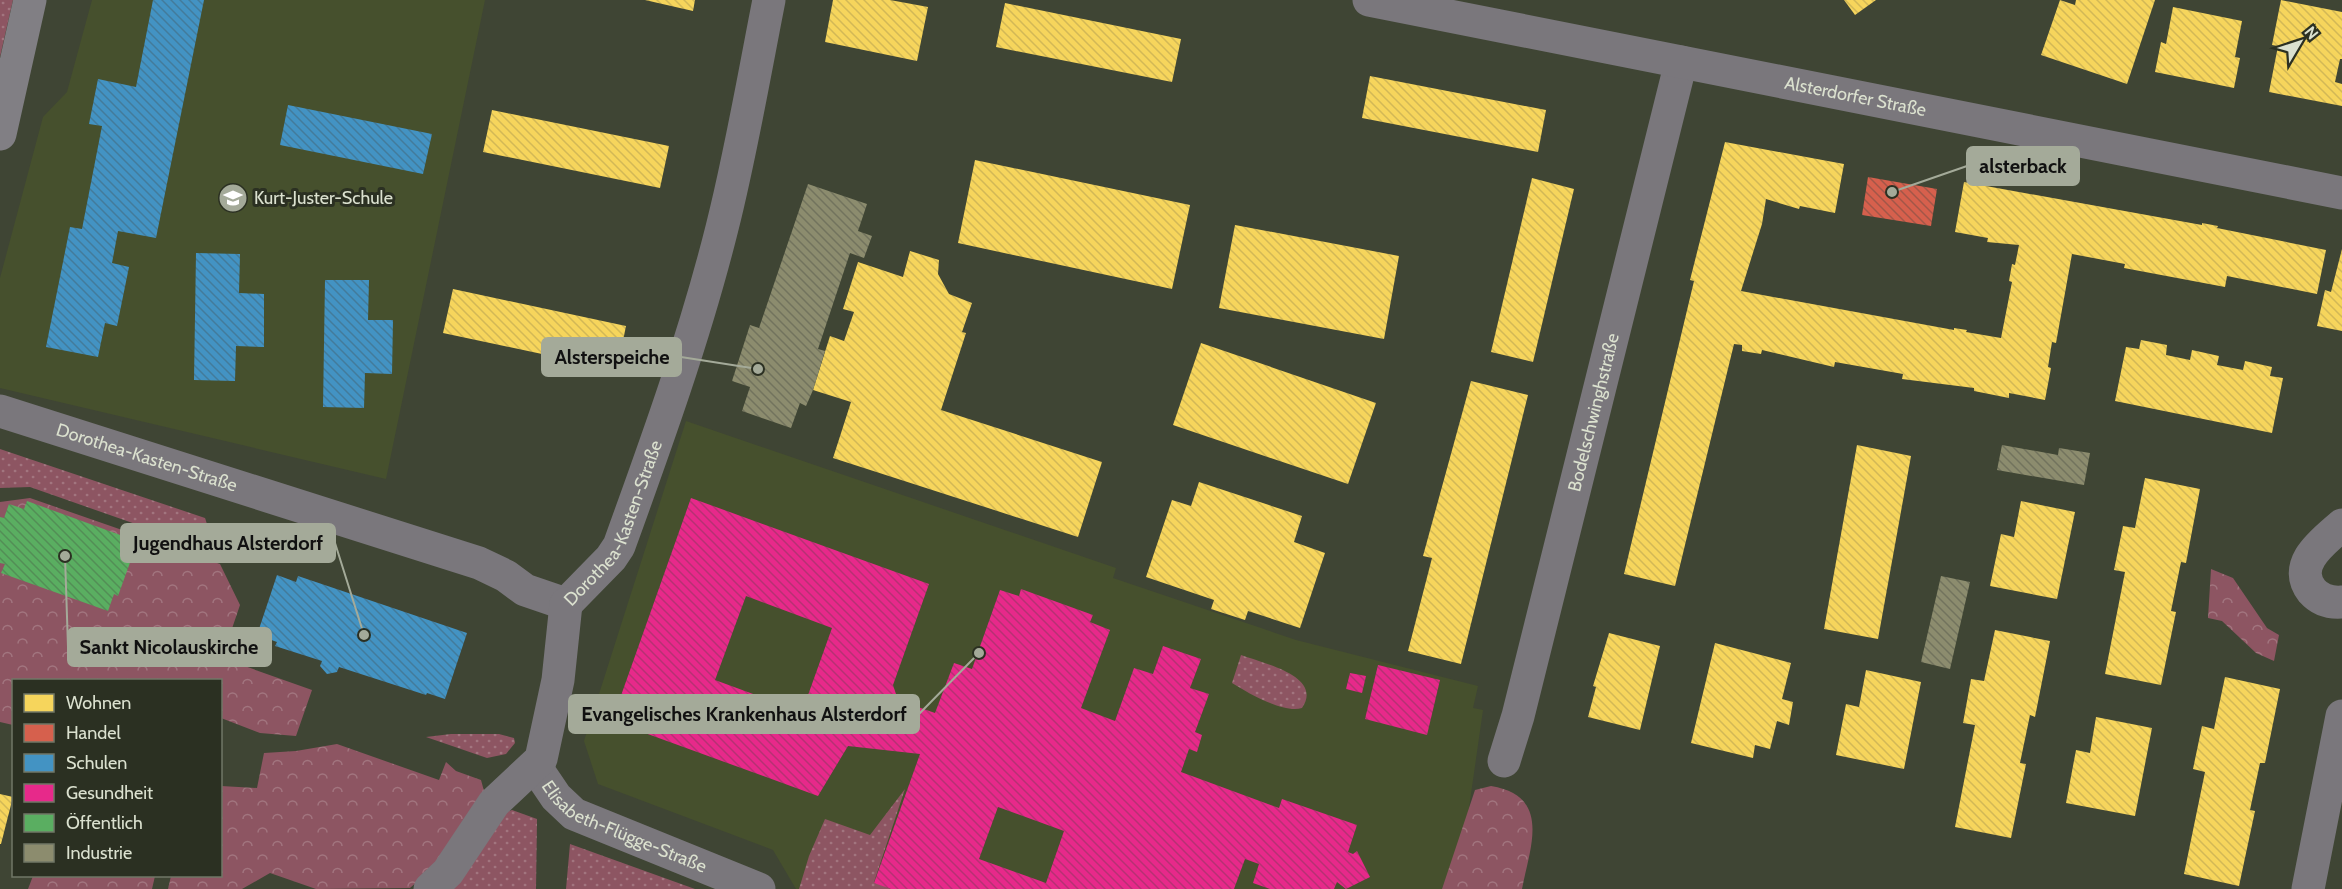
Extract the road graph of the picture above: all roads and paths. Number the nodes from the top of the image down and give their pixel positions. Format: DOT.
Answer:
graph roads {
  1 [pos="30,0"];
  2 [pos="769,0"];
  3 [pos="1369,0"];
  4 [pos="1682,62"];
  5 [pos="0,134"];
  6 [pos="2342,193"];
  7 [pos="0,411"];
  8 [pos="2342,525"];
  9 [pos="2342,602"];
  10 [pos="566,603"];
  11 [pos="2342,716"];
  12 [pos="1504,761"];
  13 [pos="535,766"];
  14 [pos="430,889"];
  15 [pos="759,889"];
  16 [pos="2308,889"];
  1 -- 5 [label="main road"];
  2 -- 10 [label="street, Dorothea-Kasten-Straße"];
  3 -- 4 [label="street, Alsterdorfer Straße"];
  4 -- 6 [label="street, Alsterdorfer Straße"];
  4 -- 12 [label="street, Bodelschwinghstraße"];
  7 -- 10 [label="street, Dorothea-Kasten-Straße"];
  8 -- 9 [label="street"];
  10 -- 13 [label="street"];
  11 -- 16 [label="street"];
  13 -- 14 [label="street"];
  13 -- 15 [label="street, Elisabeth-Flügge-Straße"];
}
